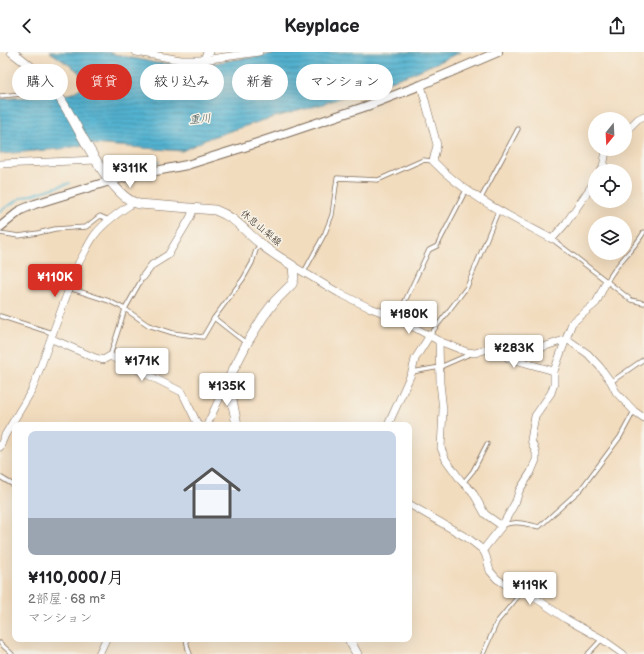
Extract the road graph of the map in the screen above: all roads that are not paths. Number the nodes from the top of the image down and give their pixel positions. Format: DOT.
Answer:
graph roads {
  1 [pos="12,52"];
  2 [pos="136,52"];
  3 [pos="210,52"];
  4 [pos="259,52"];
  5 [pos="498,52"];
  6 [pos="165,55"];
  7 [pos="203,60"];
  8 [pos="28,64"];
  9 [pos="422,85"];
  10 [pos="12,95"];
  11 [pos="0,96"];
  12 [pos="60,100"];
  13 [pos="644,116"];
  14 [pos="632,125"];
  15 [pos="518,129"];
  16 [pos="96,159"];
  17 [pos="433,161"];
  18 [pos="0,164"];
  19 [pos="110,181"];
  20 [pos="466,190"];
  21 [pos="588,191"];
  22 [pos="481,198"];
  23 [pos="133,203"];
  24 [pos="194,208"];
  25 [pos="499,209"];
  26 [pos="110,220"];
  27 [pos="0,227"];
  28 [pos="644,232"];
  29 [pos="0,233"];
  30 [pos="552,239"];
  31 [pos="261,245"];
  32 [pos="293,266"];
  33 [pos="304,272"];
  34 [pos="142,277"];
  35 [pos="606,282"];
  36 [pos="69,288"];
  37 [pos="644,303"];
  38 [pos="125,309"];
  39 [pos="0,316"];
  40 [pos="214,318"];
  41 [pos="397,318"];
  42 [pos="430,335"];
  43 [pos="52,336"];
  44 [pos="567,339"];
  45 [pos="439,340"];
  46 [pos="247,343"];
  47 [pos="512,343"];
  48 [pos="472,352"];
  49 [pos="110,356"];
  50 [pos="644,359"];
  51 [pos="440,366"];
  52 [pos="554,371"];
  53 [pos="412,372"];
  54 [pos="228,380"];
  55 [pos="611,382"];
  56 [pos="634,411"];
  57 [pos="644,418"];
  58 [pos="13,422"];
  59 [pos="197,422"];
  60 [pos="209,422"];
  61 [pos="237,422"];
  62 [pos="389,422"];
  63 [pos="12,423"];
  64 [pos="487,444"];
  65 [pos="0,447"];
  66 [pos="0,477"];
  67 [pos="463,483"];
  68 [pos="12,484"];
  69 [pos="412,506"];
  70 [pos="502,526"];
  71 [pos="483,550"];
  72 [pos="521,592"];
  73 [pos="602,639"];
  74 [pos="105,642"];
  75 [pos="187,642"];
  76 [pos="351,642"];
  77 [pos="0,643"];
  78 [pos="12,654"];
  79 [pos="99,654"];
  80 [pos="190,654"];
  81 [pos="357,654"];
  82 [pos="483,654"];
  83 [pos="588,654"];
  84 [pos="623,654"];
  1 -- 8 [label="main road"];
  2 -- 6 [label="street"];
  3 -- 7 [label="street"];
  4 -- 7 [label="street"];
  5 -- 9 [label="street"];
  6 -- 7 [label="street"];
  9 -- 17 [label="street"];
  9 -- 19 [label="street"];
  10 -- 11 [label="lane"];
  12 -- 16 [label="main road"];
  13 -- 14 [label="street"];
  15 -- 22 [label="lane"];
  16 -- 18 [label="street"];
  16 -- 19 [label="main road"];
  17 -- 20 [label="street"];
  17 -- 33 [label="lane"];
  19 -- 23 [label="main road"];
  19 -- 27 [label="street"];
  20 -- 22 [label="street"];
  20 -- 41 [label="lane"];
  21 -- 30 [label="street"];
  22 -- 25 [label="street"];
  23 -- 24 [label="main road, 休息山梨線"];
  23 -- 26 [label="street"];
  24 -- 31 [label="main road, 休息山梨線"];
  24 -- 34 [label="street"];
  25 -- 30 [label="street"];
  25 -- 42 [label="lane"];
  26 -- 29 [label="lane"];
  26 -- 36 [label="street"];
  28 -- 35 [label="lane"];
  30 -- 35 [label="lane"];
  31 -- 32 [label="main road, 休息山梨線"];
  31 -- 40 [label="lane"];
  32 -- 33 [label="street"];
  32 -- 46 [label="main road"];
  33 -- 41 [label="street"];
  34 -- 38 [label="lane"];
  35 -- 37 [label="lane"];
  35 -- 44 [label="street"];
  36 -- 38 [label="lane"];
  36 -- 43 [label="street"];
  38 -- 40 [label="lane"];
  38 -- 49 [label="lane"];
  39 -- 43 [label="lane"];
  40 -- 46 [label="lane"];
  41 -- 42 [label="street"];
  42 -- 45 [label="street"];
  42 -- 53 [label="street"];
  43 -- 49 [label="street"];
  43 -- 58 [label="street"];
  44 -- 47 [label="street"];
  44 -- 52 [label="street"];
  44 -- 55 [label="street"];
  45 -- 48 [label="street"];
  45 -- 51 [label="street"];
  46 -- 54 [label="main road"];
  47 -- 48 [label="street"];
  47 -- 52 [label="street"];
  48 -- 51 [label="lane"];
  49 -- 59 [label="street"];
  50 -- 55 [label="lane"];
  51 -- 53 [label="lane"];
  51 -- 67 [label="street"];
  52 -- 70 [label="street"];
  53 -- 62 [label="street"];
  54 -- 60 [label="street"];
  54 -- 61 [label="main road"];
  55 -- 56 [label="street"];
  56 -- 57 [label="street"];
  56 -- 70 [label="lane"];
  63 -- 65 [label="street"];
  64 -- 67 [label="lane"];
  66 -- 68 [label="lane"];
  67 -- 70 [label="street"];
  69 -- 71 [label="street"];
  70 -- 71 [label="street"];
  71 -- 72 [label="street"];
  72 -- 73 [label="street"];
  72 -- 82 [label="lane"];
  73 -- 83 [label="lane"];
  73 -- 84 [label="street"];
  74 -- 79 [label="street"];
  75 -- 80 [label="lane"];
  76 -- 81 [label="main road"];
  77 -- 78 [label="lane"];
}
